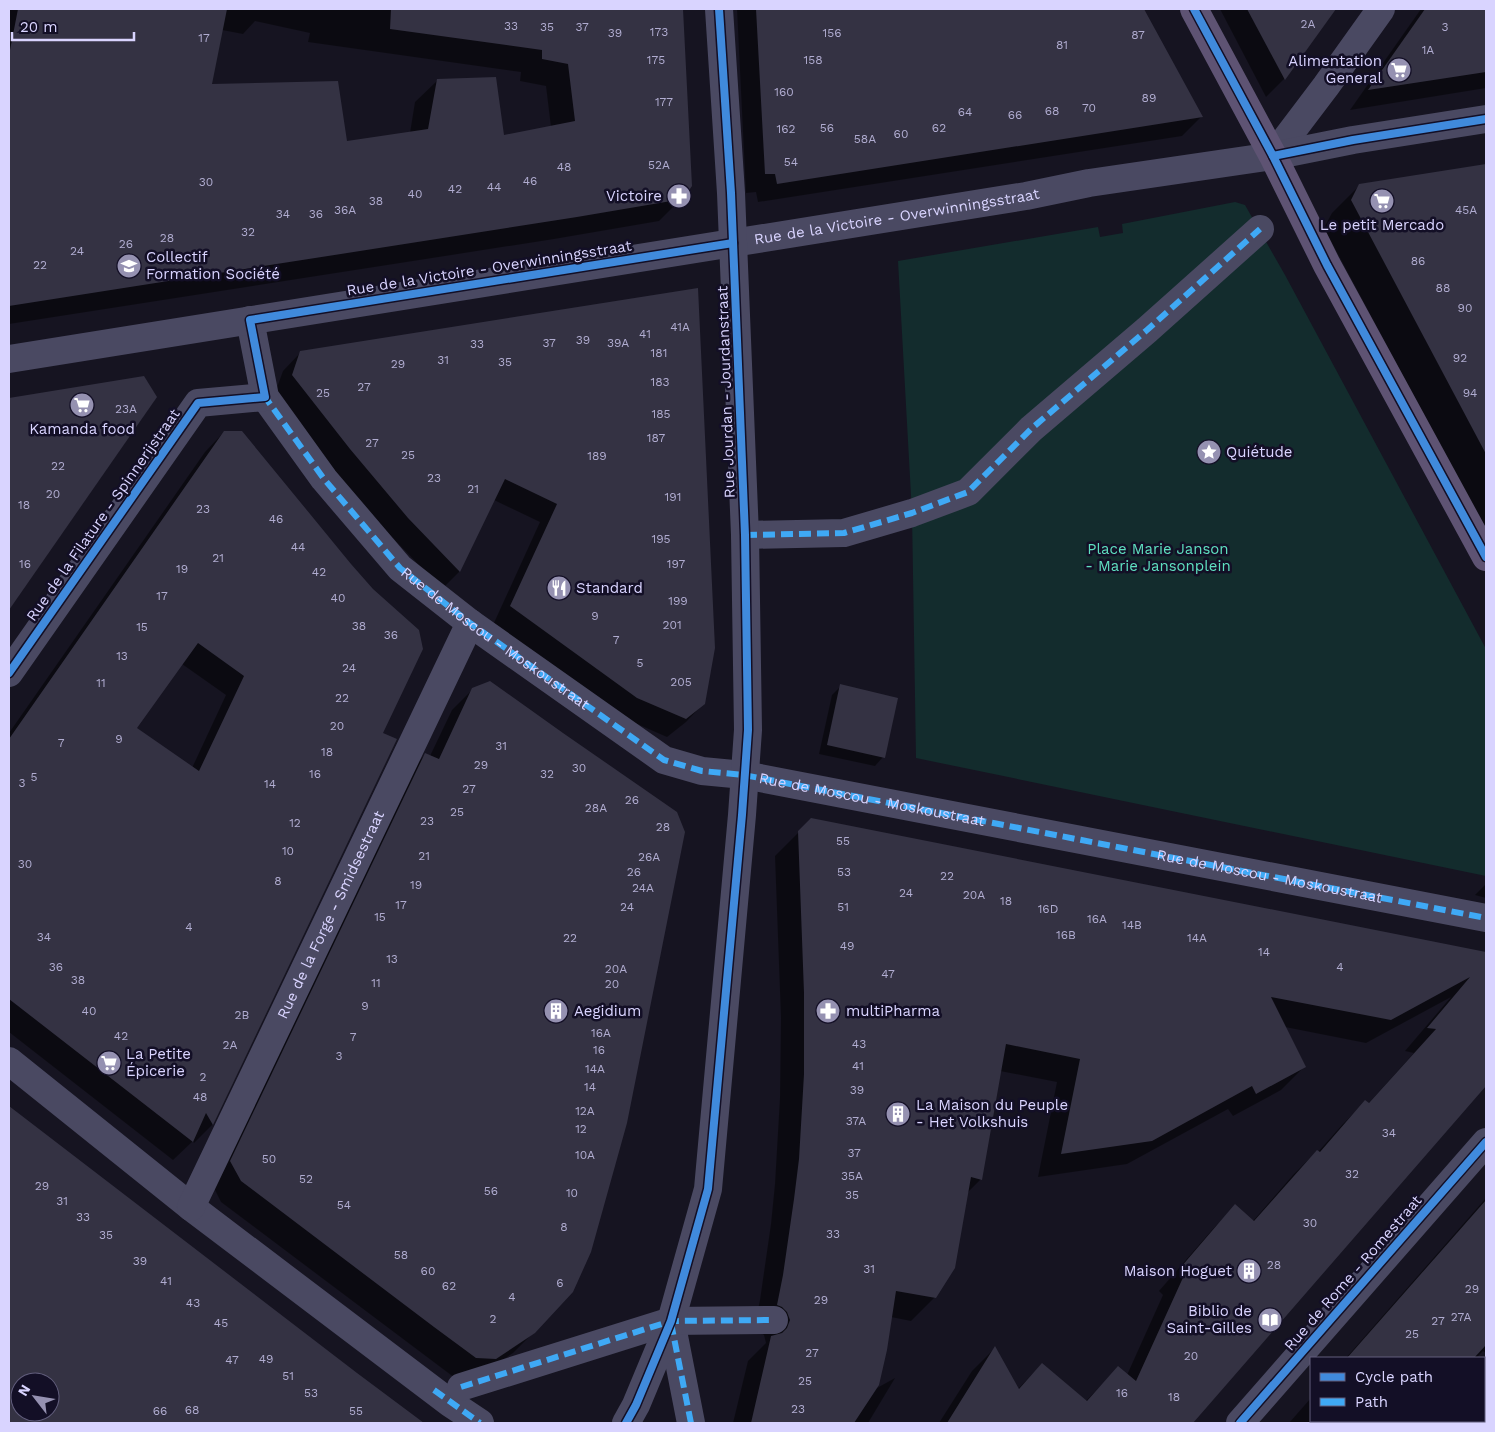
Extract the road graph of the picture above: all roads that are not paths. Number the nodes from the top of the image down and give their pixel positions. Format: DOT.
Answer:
graph roads {
  1 [pos="719,9"];
  2 [pos="1194,9"];
  3 [pos="1381,9"];
  4 [pos="1486,119"];
  5 [pos="1272,156"];
  6 [pos="1260,229"];
  7 [pos="732,243"];
  8 [pos="250,320"];
  9 [pos="9,359"];
  10 [pos="265,397"];
  11 [pos="745,535"];
  12 [pos="1486,557"];
  13 [pos="470,623"];
  14 [pos="9,673"];
  15 [pos="744,775"];
  16 [pos="1486,918"];
  17 [pos="9,1061"];
  18 [pos="1486,1142"];
  19 [pos="191,1207"];
  20 [pos="774,1320"];
  21 [pos="670,1321"];
  22 [pos="461,1386"];
  23 [pos="480,1423"];
  24 [pos="626,1423"];
  25 [pos="691,1423"];
  26 [pos="1240,1423"];
  1 -- 7 [label="street, Rue Jourdan - Jourdanstraat"];
  2 -- 5 [label="main road"];
  3 -- 5 [label="street"];
  4 -- 5 [label="street, Rue de la Victoire - Overwinningsstraat"];
  5 -- 7 [label="street, Rue de la Victoire - Overwinningsstraat"];
  5 -- 12 [label="main road"];
  6 -- 11 [label="street"];
  7 -- 8 [label="street, Rue de la Victoire - Overwinningsstraat"];
  7 -- 11 [label="street, Rue Jourdan - Jourdanstraat"];
  8 -- 9 [label="street, Rue de la Victoire - Overwinningsstraat"];
  8 -- 10 [label="street, Rue de Moscou - Moskoustraat"];
  10 -- 13 [label="street, Rue de Moscou - Moskoustraat"];
  10 -- 14 [label="street, Rue de la Filature - Spinnerijstraat"];
  11 -- 15 [label="street, Rue Jourdan - Jourdanstraat"];
  13 -- 15 [label="street, Rue de Moscou - Moskoustraat"];
  13 -- 19 [label="street, Rue de la Forge - Smidsestraat"];
  15 -- 16 [label="street, Rue de Moscou - Moskoustraat"];
  15 -- 21 [label="street, Rue Jourdan - Jourdanstraat"];
  17 -- 19 [label="street"];
  18 -- 26 [label="street, Rue de Rome - Romestraat"];
  19 -- 23 [label="street"];
  20 -- 21 [label="street"];
  21 -- 22 [label="street"];
  21 -- 24 [label="street, Rue Jourdan - Jourdanstraat"];
  21 -- 25 [label="street"];
}
